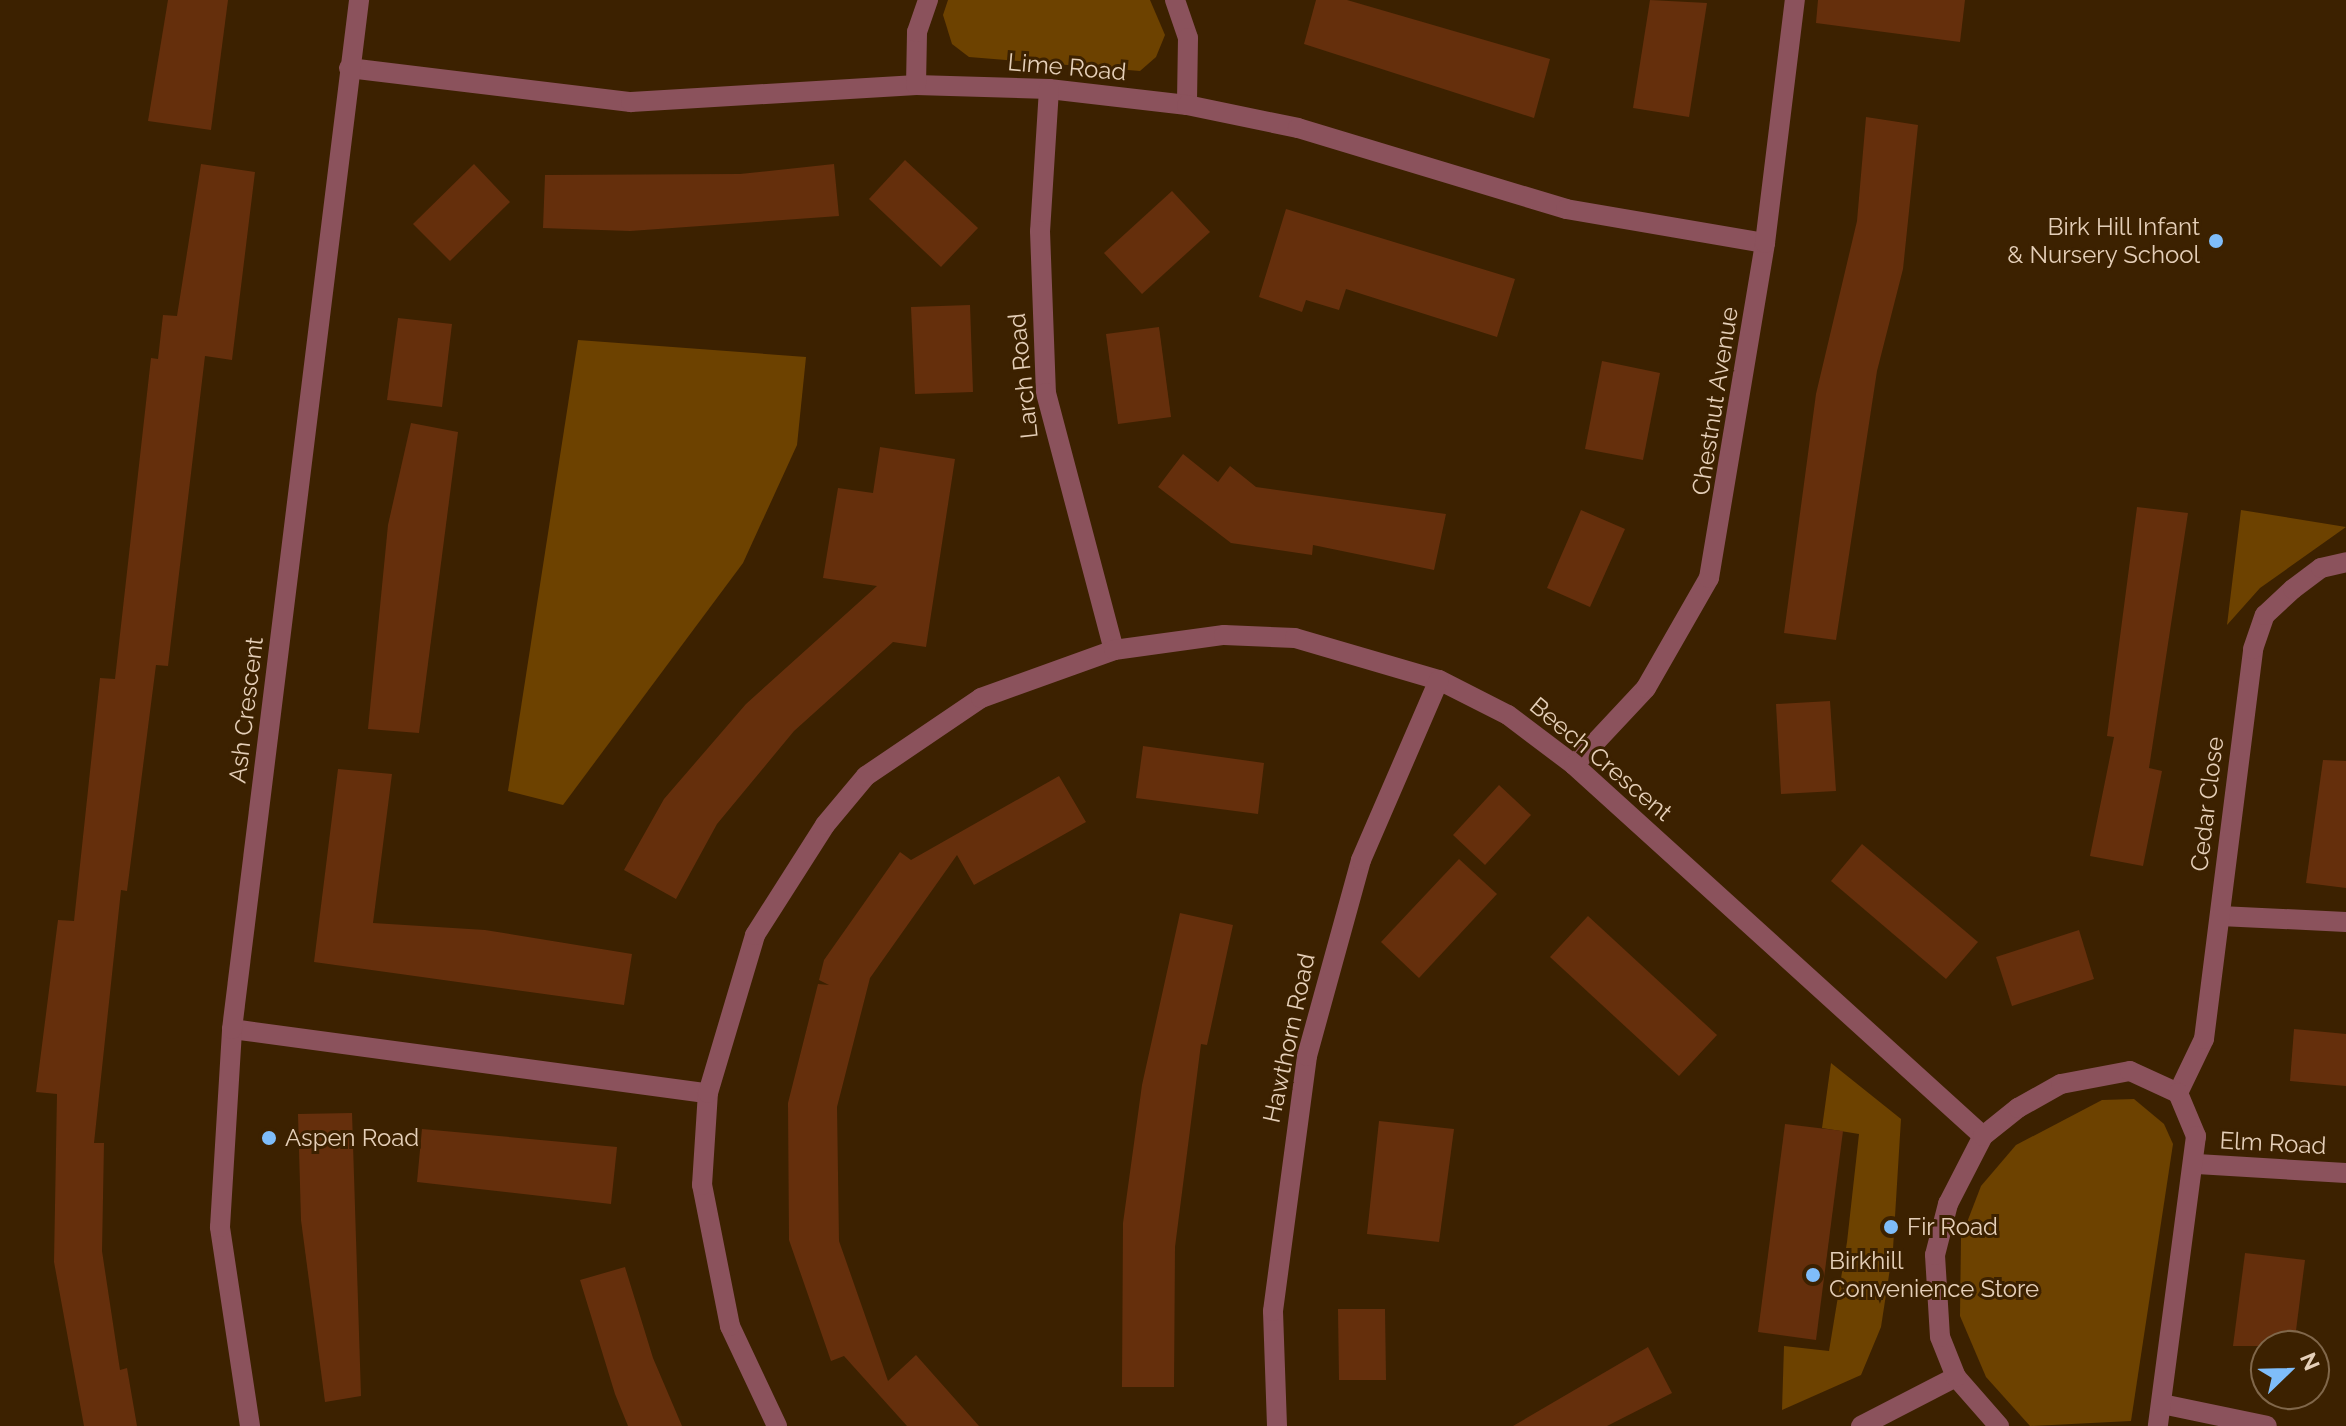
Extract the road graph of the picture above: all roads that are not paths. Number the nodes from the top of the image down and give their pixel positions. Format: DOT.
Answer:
graph roads {
  1 [pos="359,0"];
  2 [pos="928,0"];
  3 [pos="1175,0"];
  4 [pos="1795,0"];
  5 [pos="349,68"];
  6 [pos="916,85"];
  7 [pos="1049,89"];
  8 [pos="1187,105"];
  9 [pos="1765,243"];
  10 [pos="2346,562"];
  11 [pos="1114,650"];
  12 [pos="1439,680"];
  13 [pos="1574,765"];
  14 [pos="2220,916"];
  15 [pos="2346,922"];
  16 [pos="232,1029"];
  17 [pos="708,1093"];
  18 [pos="2178,1093"];
  19 [pos="1983,1136"];
  20 [pos="2197,1164"];
  21 [pos="2346,1173"];
  22 [pos="1956,1377"];
  23 [pos="2162,1404"];
  24 [pos="250,1426"];
  25 [pos="777,1426"];
  26 [pos="1277,1426"];
  27 [pos="1861,1426"];
  28 [pos="1999,1426"];
  29 [pos="2158,1426"];
  30 [pos="2267,1426"];
  1 -- 5 [label="street, Ash Crescent"];
  2 -- 6 [label="street"];
  3 -- 8 [label="street"];
  4 -- 9 [label="street, Chestnut Avenue"];
  5 -- 6 [label="street, Lime Road"];
  5 -- 16 [label="street, Ash Crescent"];
  6 -- 7 [label="street, Lime Road"];
  7 -- 8 [label="street, Lime Road"];
  7 -- 11 [label="street, Larch Road"];
  8 -- 9 [label="street, Lime Road"];
  9 -- 13 [label="street, Chestnut Avenue"];
  10 -- 14 [label="street, Cedar Close"];
  11 -- 12 [label="street, Beech Crescent"];
  11 -- 17 [label="street, Beech Crescent"];
  12 -- 13 [label="street, Beech Crescent"];
  12 -- 26 [label="street, Hawthorn Road"];
  13 -- 19 [label="street, Beech Crescent"];
  14 -- 15 [label="street"];
  14 -- 18 [label="street, Cedar Close"];
  16 -- 17 [label="street"];
  16 -- 24 [label="street, Ash Crescent"];
  17 -- 25 [label="street, Beech Crescent"];
  18 -- 19 [label="street"];
  18 -- 20 [label="street"];
  19 -- 22 [label="street"];
  20 -- 21 [label="street, Elm Road"];
  20 -- 23 [label="street"];
  22 -- 27 [label="street"];
  22 -- 28 [label="street"];
  23 -- 29 [label="street"];
  23 -- 30 [label="street"];
}
